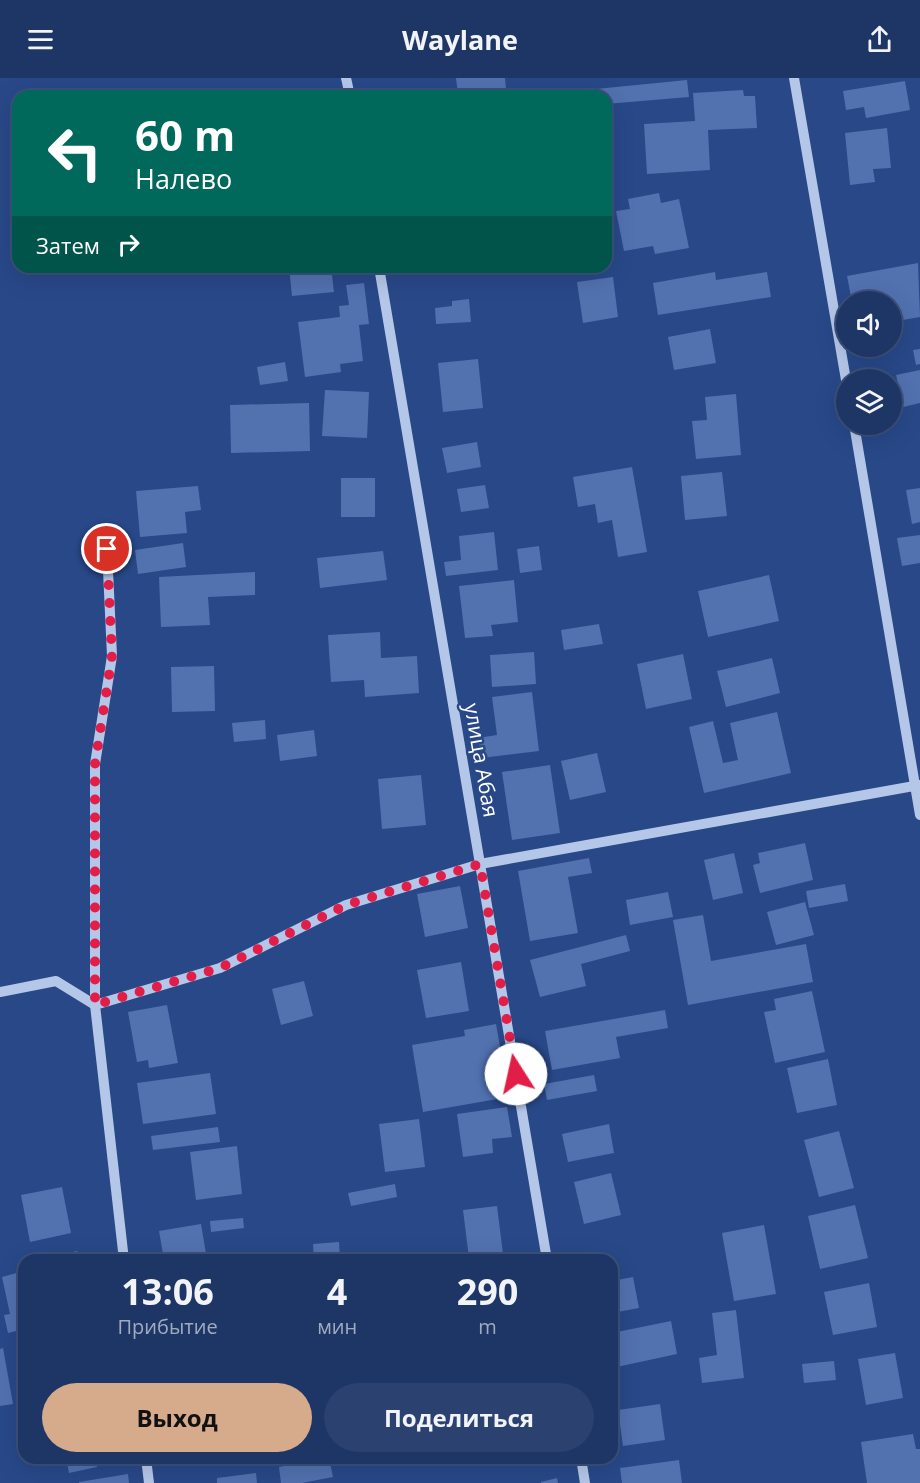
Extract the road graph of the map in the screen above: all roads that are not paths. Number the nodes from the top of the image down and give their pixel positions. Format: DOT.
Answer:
graph roads {
  1 [pos="794,78"];
  2 [pos="380,273"];
  3 [pos="844,369"];
  4 [pos="856,435"];
  5 [pos="107,549"];
  6 [pos="918,785"];
  7 [pos="920,815"];
  8 [pos="480,864"];
  9 [pos="0,992"];
  10 [pos="95,1005"];
  11 [pos="123,1254"];
  12 [pos="546,1254"];
  13 [pos="147,1464"];
  14 [pos="582,1464"];
  15 [pos="149,1483"];
  16 [pos="585,1483"];
  1 -- 3 [label="street"];
  2 -- 8 [label="street, улица Абая"];
  4 -- 6 [label="street"];
  5 -- 10 [label="street"];
  6 -- 7 [label="street"];
  6 -- 8 [label="street"];
  8 -- 10 [label="street"];
  8 -- 12 [label="street, улица Абая"];
  9 -- 10 [label="street"];
  10 -- 11 [label="street"];
  13 -- 15 [label="street"];
  14 -- 16 [label="street"];
}
